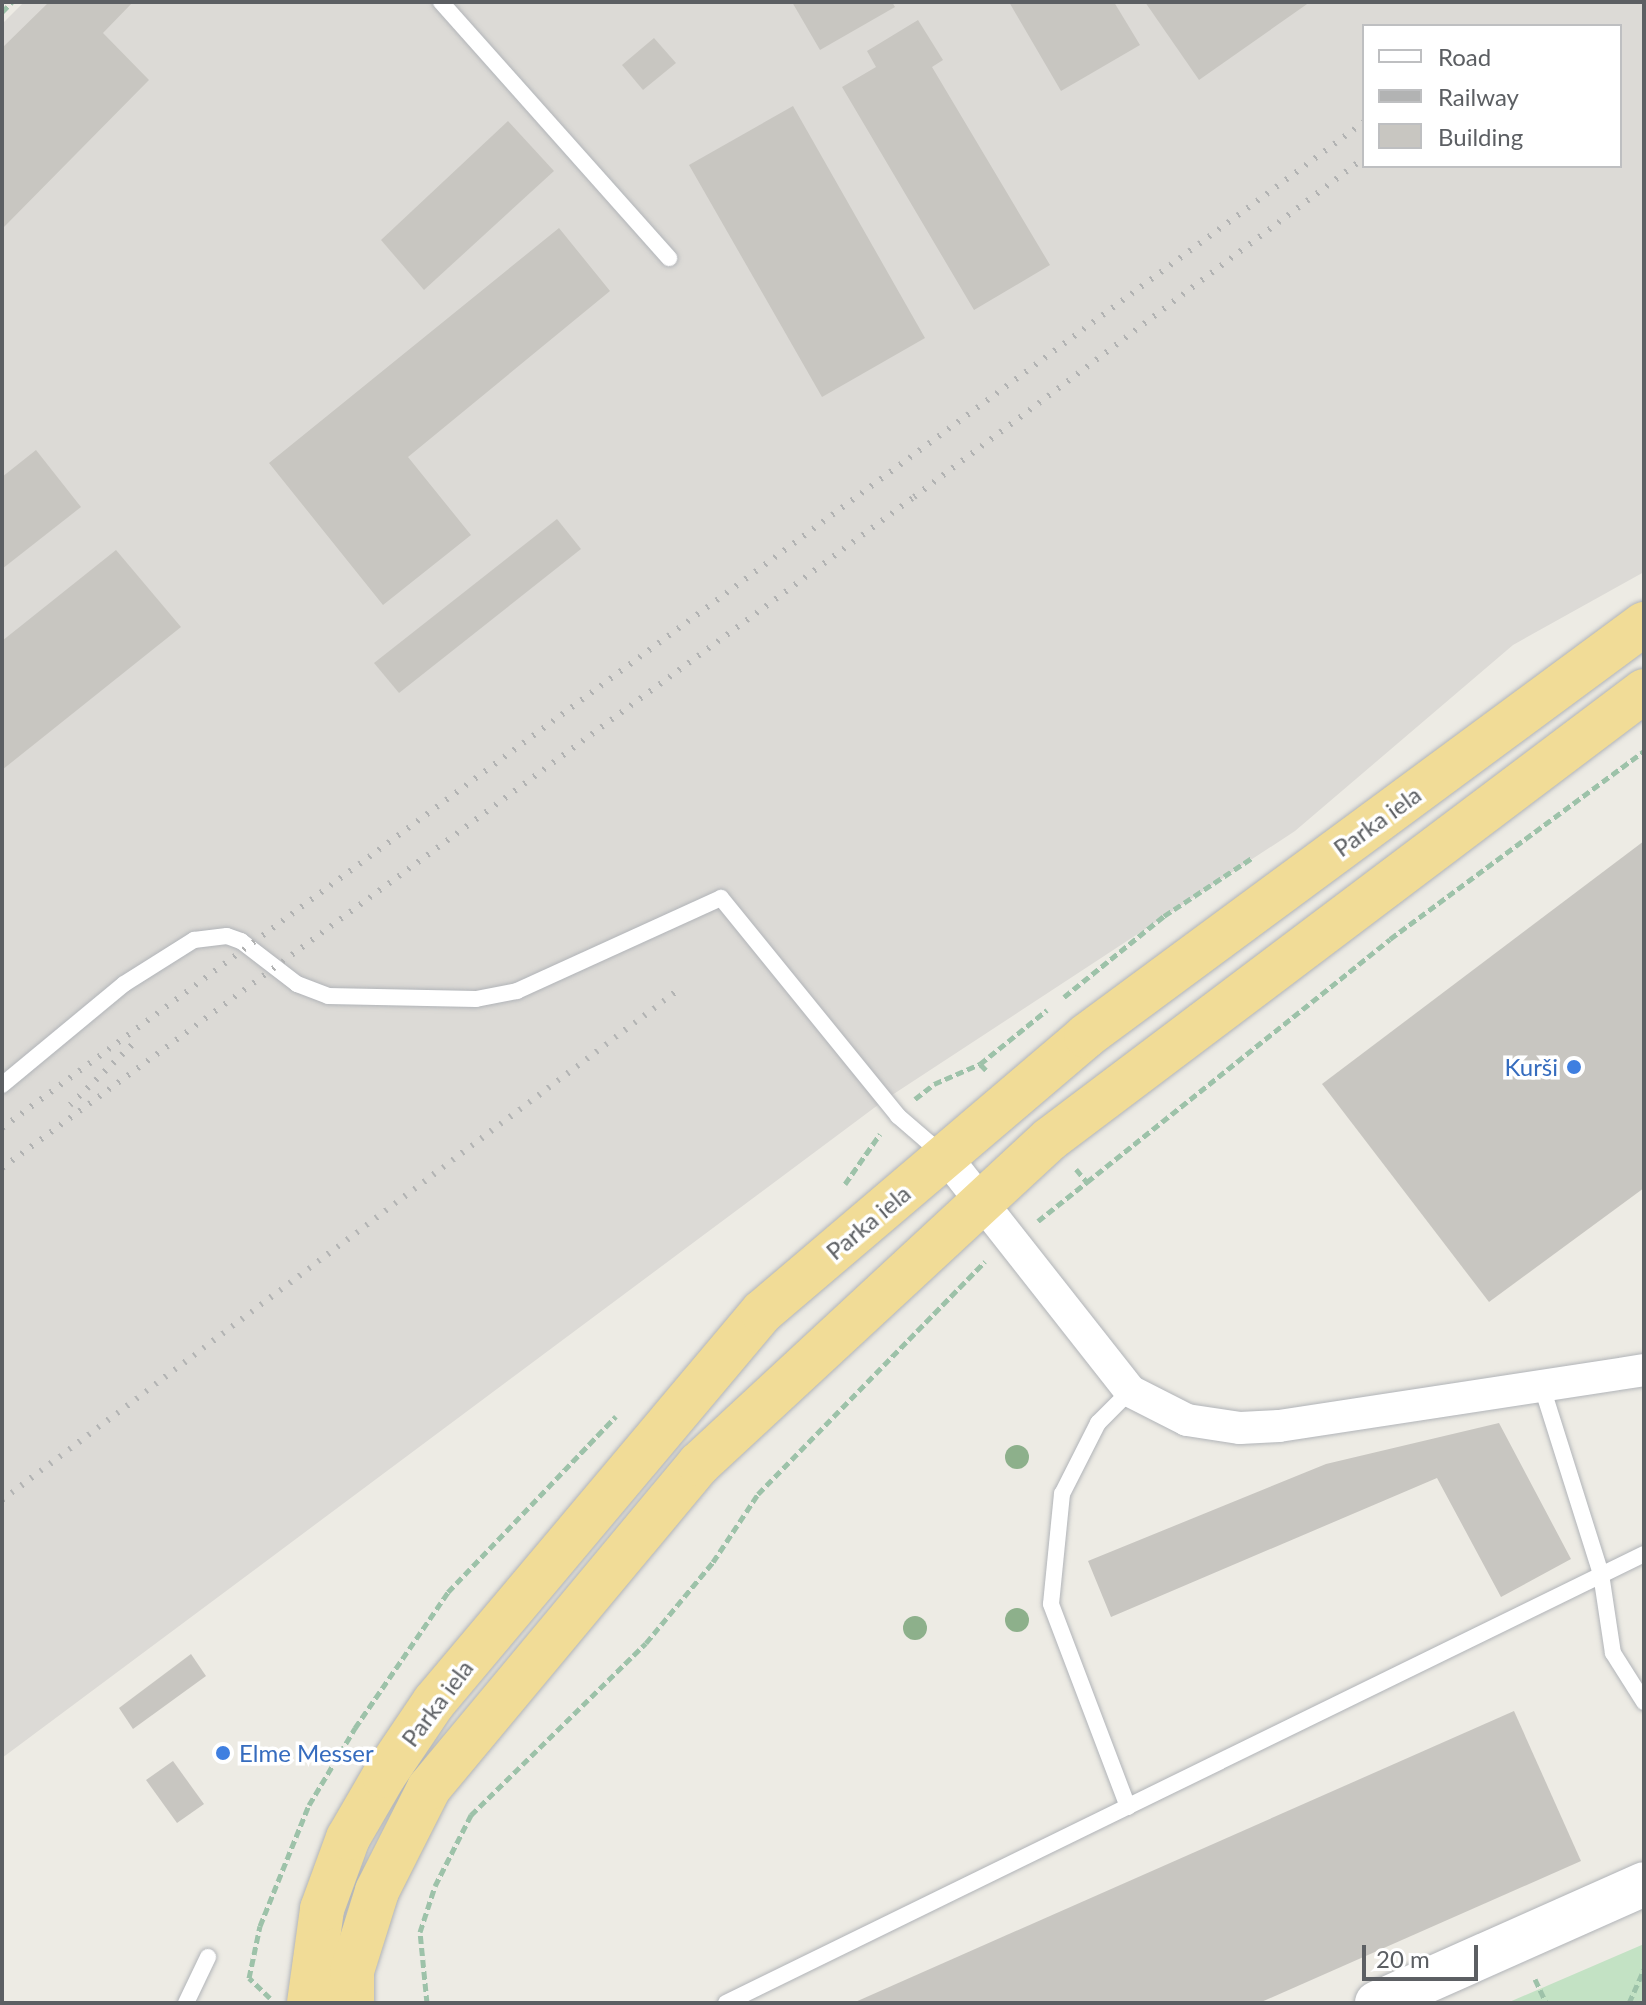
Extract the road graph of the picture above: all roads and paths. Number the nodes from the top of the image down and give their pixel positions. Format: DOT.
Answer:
graph roads {
  1 [pos="12,2"];
  2 [pos="441,2"];
  3 [pos="2,12"];
  4 [pos="669,258"];
  5 [pos="1644,624"];
  6 [pos="1644,691"];
  7 [pos="1644,751"];
  8 [pos="2,1085"];
  9 [pos="946,1157"];
  10 [pos="1099,1171"];
  11 [pos="981,1201"];
  12 [pos="949,1300"];
  13 [pos="1644,1370"];
  14 [pos="1542,1387"];
  15 [pos="1130,1391"];
  16 [pos="1644,1554"];
  17 [pos="1601,1574"];
  18 [pos="1644,1702"];
  19 [pos="1128,1807"];
  20 [pos="1644,1884"];
  21 [pos="208,1957"];
  22 [pos="1644,1969"];
  23 [pos="186,2003"];
  24 [pos="309,2003"];
  25 [pos="352,2003"];
  26 [pos="427,2003"];
  27 [pos="726,2003"];
  28 [pos="1377,2003"];
  29 [pos="1629,2003"];
  1 -- 3 [label="path"];
  2 -- 4 [label="lane"];
  5 -- 9 [label="highway, Parka iela"];
  6 -- 11 [label="highway, Parka iela"];
  7 -- 10 [label="path"];
  8 -- 9 [label="lane"];
  9 -- 11 [label="street"];
  9 -- 24 [label="highway, Parka iela"];
  11 -- 15 [label="street"];
  11 -- 25 [label="highway, Parka iela"];
  12 -- 26 [label="path"];
  13 -- 14 [label="street"];
  14 -- 15 [label="street"];
  14 -- 17 [label="lane"];
  15 -- 19 [label="lane"];
  16 -- 17 [label="lane"];
  17 -- 18 [label="lane"];
  17 -- 19 [label="lane"];
  19 -- 27 [label="lane"];
  20 -- 28 [label="main road"];
  21 -- 23 [label="lane"];
  22 -- 29 [label="path"];
}
